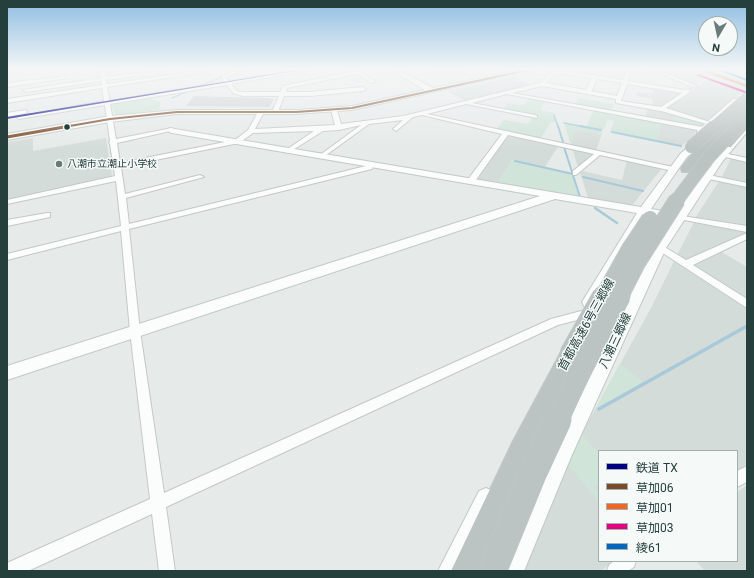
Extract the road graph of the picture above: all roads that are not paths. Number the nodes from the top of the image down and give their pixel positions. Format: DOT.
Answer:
graph roads {
  1 [pos="31,96"];
  2 [pos="105,96"];
  3 [pos="139,96"];
  4 [pos="145,96"];
  5 [pos="282,96"];
  6 [pos="410,96"];
  7 [pos="494,96"];
  8 [pos="522,96"];
  9 [pos="603,96"];
  10 [pos="620,96"];
  11 [pos="681,96"];
  12 [pos="24,98"];
  13 [pos="619,100"];
  14 [pos="7,101"];
  15 [pos="106,101"];
  16 [pos="465,103"];
  17 [pos="746,103"];
  18 [pos="662,109"];
  19 [pos="334,110"];
  20 [pos="261,112"];
  21 [pos="275,112"];
  22 [pos="613,113"];
  23 [pos="421,114"];
  24 [pos="7,115"];
  25 [pos="20,115"];
  26 [pos="412,116"];
  27 [pos="535,117"];
  28 [pos="7,119"];
  29 [pos="110,119"];
  30 [pos="710,123"];
  31 [pos="747,123"];
  32 [pos="368,124"];
  33 [pos="747,127"];
  34 [pos="339,128"];
  35 [pos="321,129"];
  36 [pos="703,129"];
  37 [pos="172,130"];
  38 [pos="251,130"];
  39 [pos="396,130"];
  40 [pos="507,132"];
  41 [pos="7,137"];
  42 [pos="112,142"];
  43 [pos="237,142"];
  44 [pos="288,151"];
  45 [pos="688,151"];
  46 [pos="599,152"];
  47 [pos="322,156"];
  48 [pos="747,160"];
  49 [pos="713,163"];
  50 [pos="370,164"];
  51 [pos="117,166"];
  52 [pos="673,169"];
  53 [pos="576,173"];
  54 [pos="200,177"];
  55 [pos="118,178"];
  56 [pos="470,182"];
  57 [pos="747,185"];
  58 [pos="553,196"];
  59 [pos="122,197"];
  60 [pos="7,202"];
  61 [pos="644,212"];
  62 [pos="47,215"];
  63 [pos="679,217"];
  64 [pos="7,223"];
  65 [pos="126,228"];
  66 [pos="747,229"];
  67 [pos="747,236"];
  68 [pos="660,248"];
  69 [pos="7,257"];
  70 [pos="686,264"];
  71 [pos="640,292"];
  72 [pos="747,304"];
  73 [pos="581,315"];
  74 [pos="135,331"];
  75 [pos="7,373"];
  76 [pos="747,473"];
  77 [pos="738,479"];
  78 [pos="159,503"];
  79 [pos="627,562"];
  80 [pos="9,571"];
  81 [pos="167,571"];
  82 [pos="450,571"];
  83 [pos="466,571"];
  84 [pos="493,571"];
  85 [pos="512,571"];
  86 [pos="615,571"];
  1 -- 12 [label="street"];
  2 -- 15 [label="street"];
  3 -- 15 [label="street"];
  4 -- 15 [label="street"];
  5 -- 21 [label="street"];
  6 -- 19 [label="street"];
  7 -- 16 [label="street"];
  8 -- 22 [label="street"];
  9 -- 13 [label="street"];
  10 -- 13 [label="street"];
  11 -- 18 [label="street"];
  12 -- 14 [label="street"];
  12 -- 25 [label="street"];
  13 -- 18 [label="street"];
  13 -- 22 [label="street"];
  15 -- 25 [label="street"];
  15 -- 29 [label="street"];
  16 -- 23 [label="street"];
  16 -- 27 [label="street"];
  17 -- 30 [label="street"];
  17 -- 45 [label="highway, bridge"];
  17 -- 49 [label="highway, 首都高速6号三郷線, bridge"];
  17 -- 83 [label="highway, 首都高速6号三郷線, bridge"];
  18 -- 30 [label="street"];
  19 -- 21 [label="street"];
  19 -- 34 [label="street"];
  20 -- 21 [label="street"];
  20 -- 29 [label="street"];
  20 -- 38 [label="street"];
  22 -- 36 [label="street"];
  23 -- 26 [label="street"];
  23 -- 40 [label="street"];
  24 -- 25 [label="street"];
  25 -- 28 [label="street"];
  26 -- 32 [label="street"];
  26 -- 39 [label="street"];
  29 -- 41 [label="street"];
  29 -- 42 [label="street"];
  30 -- 36 [label="street"];
  31 -- 49 [label="highway"];
  32 -- 34 [label="street"];
  32 -- 47 [label="street"];
  33 -- 49 [label="street, 八潮三郷線"];
  34 -- 35 [label="street"];
  35 -- 38 [label="street"];
  35 -- 44 [label="street"];
  36 -- 45 [label="street"];
  37 -- 42 [label="street"];
  37 -- 43 [label="street"];
  38 -- 43 [label="street"];
  40 -- 46 [label="street"];
  40 -- 56 [label="street"];
  42 -- 51 [label="street"];
  43 -- 44 [label="street"];
  43 -- 51 [label="street"];
  44 -- 47 [label="street"];
  45 -- 52 [label="street"];
  46 -- 52 [label="street"];
  46 -- 53 [label="street"];
  47 -- 50 [label="street"];
  48 -- 49 [label="street"];
  49 -- 57 [label="street"];
  49 -- 63 [label="street, 八潮三郷線"];
  49 -- 84 [label="highway, 首都高速6号三郷線, bridge"];
  50 -- 56 [label="street"];
  50 -- 65 [label="street"];
  51 -- 55 [label="street"];
  52 -- 61 [label="street"];
  54 -- 59 [label="street"];
  55 -- 59 [label="street"];
  55 -- 60 [label="street"];
  56 -- 58 [label="street"];
  58 -- 61 [label="street"];
  58 -- 74 [label="street"];
  59 -- 65 [label="street"];
  61 -- 63 [label="street"];
  61 -- 73 [label="street"];
  62 -- 64 [label="street"];
  63 -- 66 [label="street"];
  63 -- 68 [label="street, 八潮三郷線"];
  65 -- 69 [label="street"];
  65 -- 74 [label="street"];
  67 -- 70 [label="street"];
  68 -- 70 [label="street"];
  68 -- 71 [label="street, 八潮三郷線"];
  70 -- 72 [label="street"];
  71 -- 73 [label="street"];
  71 -- 85 [label="street, 八潮三郷線"];
  73 -- 78 [label="street"];
  73 -- 82 [label="street"];
  74 -- 75 [label="street"];
  74 -- 78 [label="street"];
  76 -- 77 [label="street"];
  78 -- 80 [label="street"];
  78 -- 81 [label="street"];
  79 -- 86 [label="street"];
}
